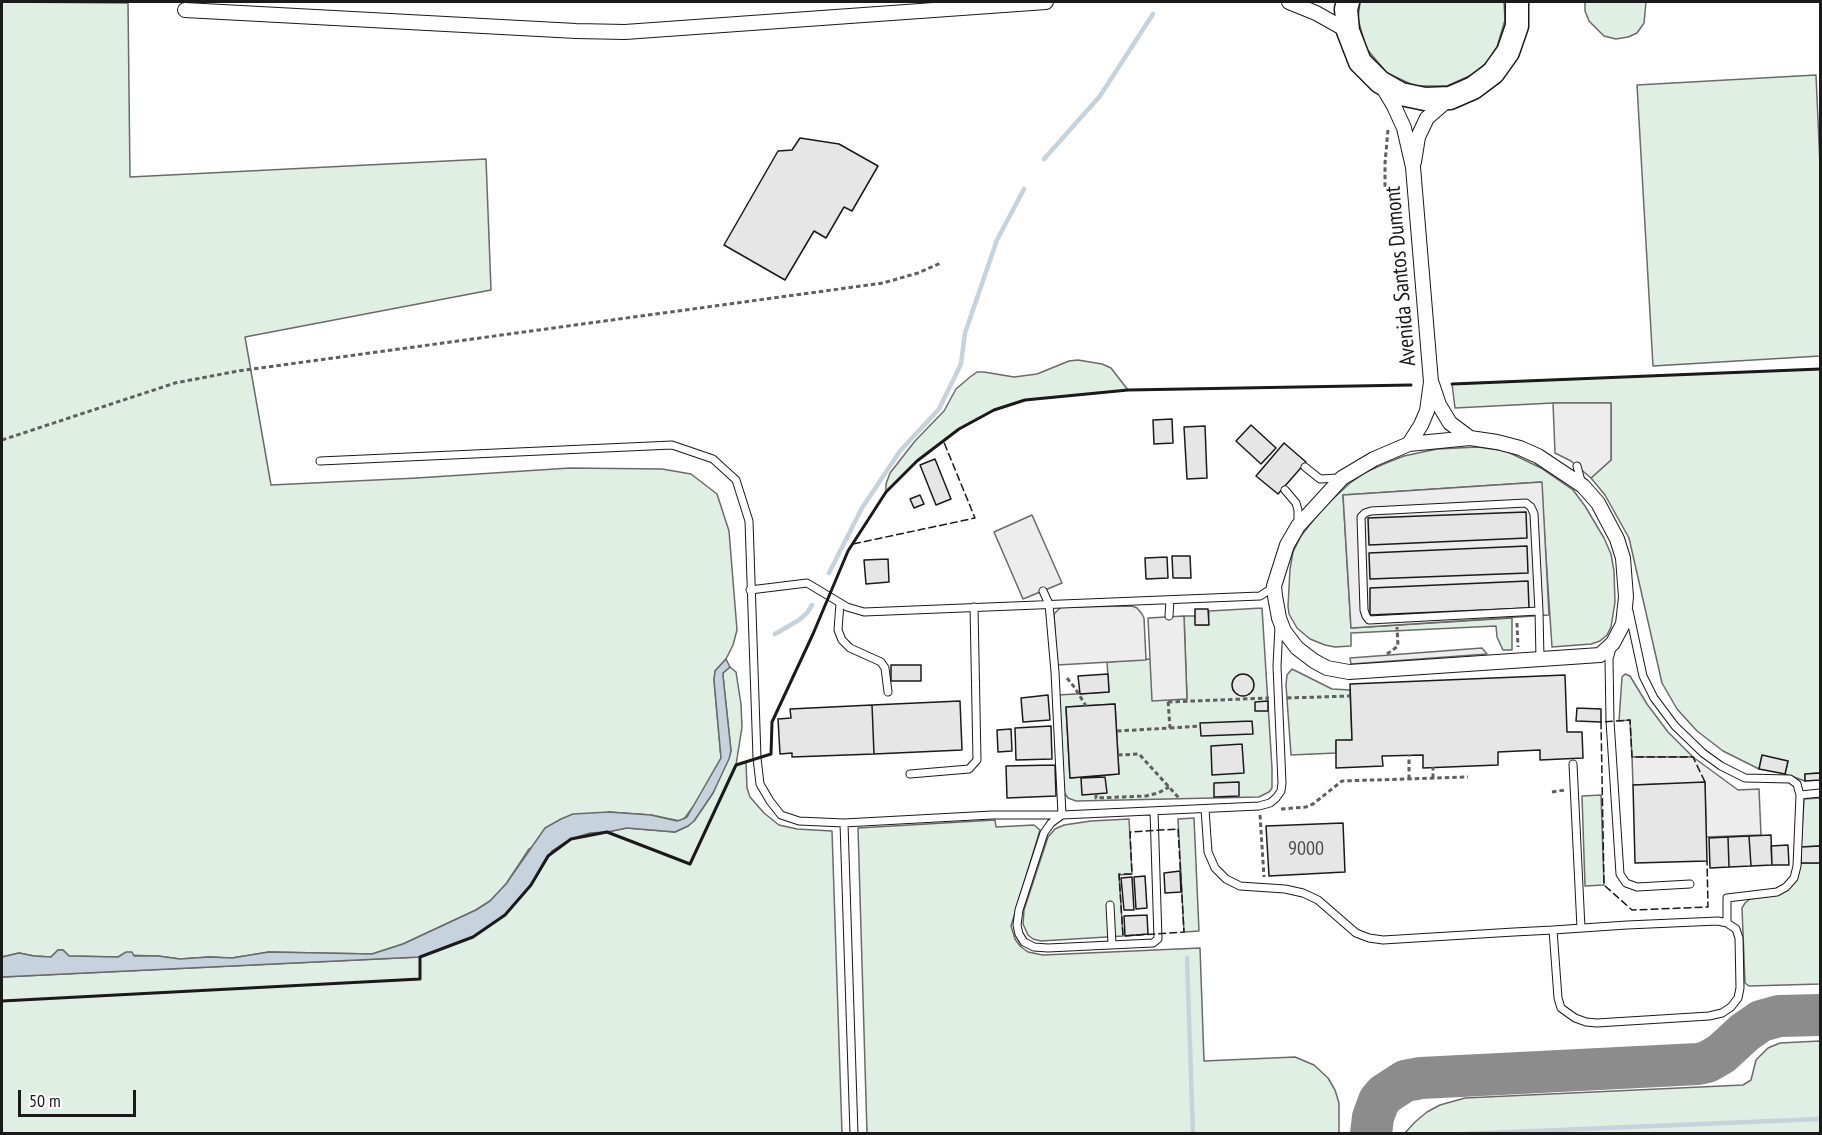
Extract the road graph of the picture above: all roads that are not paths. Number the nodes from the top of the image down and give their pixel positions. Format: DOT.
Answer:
graph roads {
  1 [pos="1046,2"];
  2 [pos="1289,2"];
  3 [pos="1348,2"];
  4 [pos="1517,2"];
  5 [pos="185,10"];
  6 [pos="1348,31"];
  7 [pos="1380,82"];
  8 [pos="1450,98"];
  9 [pos="1413,167"];
  10 [pos="1431,382"];
  11 [pos="1470,438"];
  12 [pos="1409,444"];
  13 [pos="320,462"];
  14 [pos="1577,466"];
  15 [pos="1305,467"];
  16 [pos="1342,478"];
  17 [pos="1583,486"];
  18 [pos="1285,490"];
  19 [pos="1298,526"];
  20 [pos="1274,586"];
  21 [pos="750,590"];
  22 [pos="1043,591"];
  23 [pos="1260,596"];
  24 [pos="1626,597"];
  25 [pos="1170,600"];
  26 [pos="840,603"];
  27 [pos="1049,604"];
  28 [pos="974,607"];
  29 [pos="1539,611"];
  30 [pos="1278,612"];
  31 [pos="1169,616"];
  32 [pos="1613,643"];
  33 [pos="1540,659"];
  34 [pos="888,692"];
  35 [pos="1574,765"];
  36 [pos="910,774"];
  37 [pos="1821,793"];
  38 [pos="1800,795"];
  39 [pos="1205,809"];
  40 [pos="1154,811"];
  41 [pos="1062,815"];
  42 [pos="844,823"];
  43 [pos="1690,884"];
  44 [pos="1110,905"];
  45 [pos="1727,923"];
  46 [pos="1581,928"];
  47 [pos="1552,930"];
  48 [pos="1112,944"];
  49 [pos="854,1134"];
  1 -- 5 [label="street"];
  2 -- 6 [label="street"];
  3 -- 6 [label="main road"];
  4 -- 8 [label="main road"];
  6 -- 7 [label="main road"];
  7 -- 8 [label="main road"];
  7 -- 9 [label="street, Avenida Santos Dumont"];
  8 -- 9 [label="street, Avenida Santos Dumont"];
  9 -- 10 [label="street, Avenida Santos Dumont"];
  10 -- 11 [label="street, Avenida Santos Dumont"];
  10 -- 12 [label="street, Avenida Santos Dumont"];
  11 -- 12 [label="street"];
  11 -- 17 [label="street"];
  12 -- 16 [label="street"];
  13 -- 21 [label="lane"];
  14 -- 17 [label="lane"];
  15 -- 16 [label="lane"];
  16 -- 19 [label="street"];
  17 -- 24 [label="street"];
  18 -- 19 [label="lane"];
  19 -- 20 [label="street"];
  20 -- 23 [label="lane"];
  20 -- 30 [label="street"];
  21 -- 26 [label="lane"];
  21 -- 42 [label="lane"];
  22 -- 27 [label="lane"];
  23 -- 25 [label="lane"];
  23 -- 30 [label="lane"];
  24 -- 32 [label="street"];
  24 -- 38 [label="lane"];
  25 -- 27 [label="lane"];
  25 -- 31 [label="lane"];
  26 -- 28 [label="lane"];
  26 -- 34 [label="lane"];
  27 -- 28 [label="lane"];
  27 -- 41 [label="lane"];
  28 -- 36 [label="lane"];
  29 -- 29 [label="lane"];
  29 -- 33 [label="lane"];
  30 -- 33 [label="street"];
  30 -- 39 [label="lane"];
  32 -- 33 [label="street"];
  32 -- 43 [label="lane"];
  35 -- 46 [label="lane"];
  37 -- 38 [label="lane"];
  38 -- 45 [label="lane"];
  39 -- 40 [label="lane"];
  39 -- 47 [label="lane"];
  40 -- 41 [label="lane"];
  40 -- 48 [label="lane"];
  41 -- 42 [label="lane"];
  41 -- 48 [label="lane"];
  42 -- 49 [label="lane"];
  44 -- 48 [label="lane"];
  45 -- 46 [label="lane"];
  45 -- 47 [label="lane"];
  46 -- 47 [label="lane"];
}
